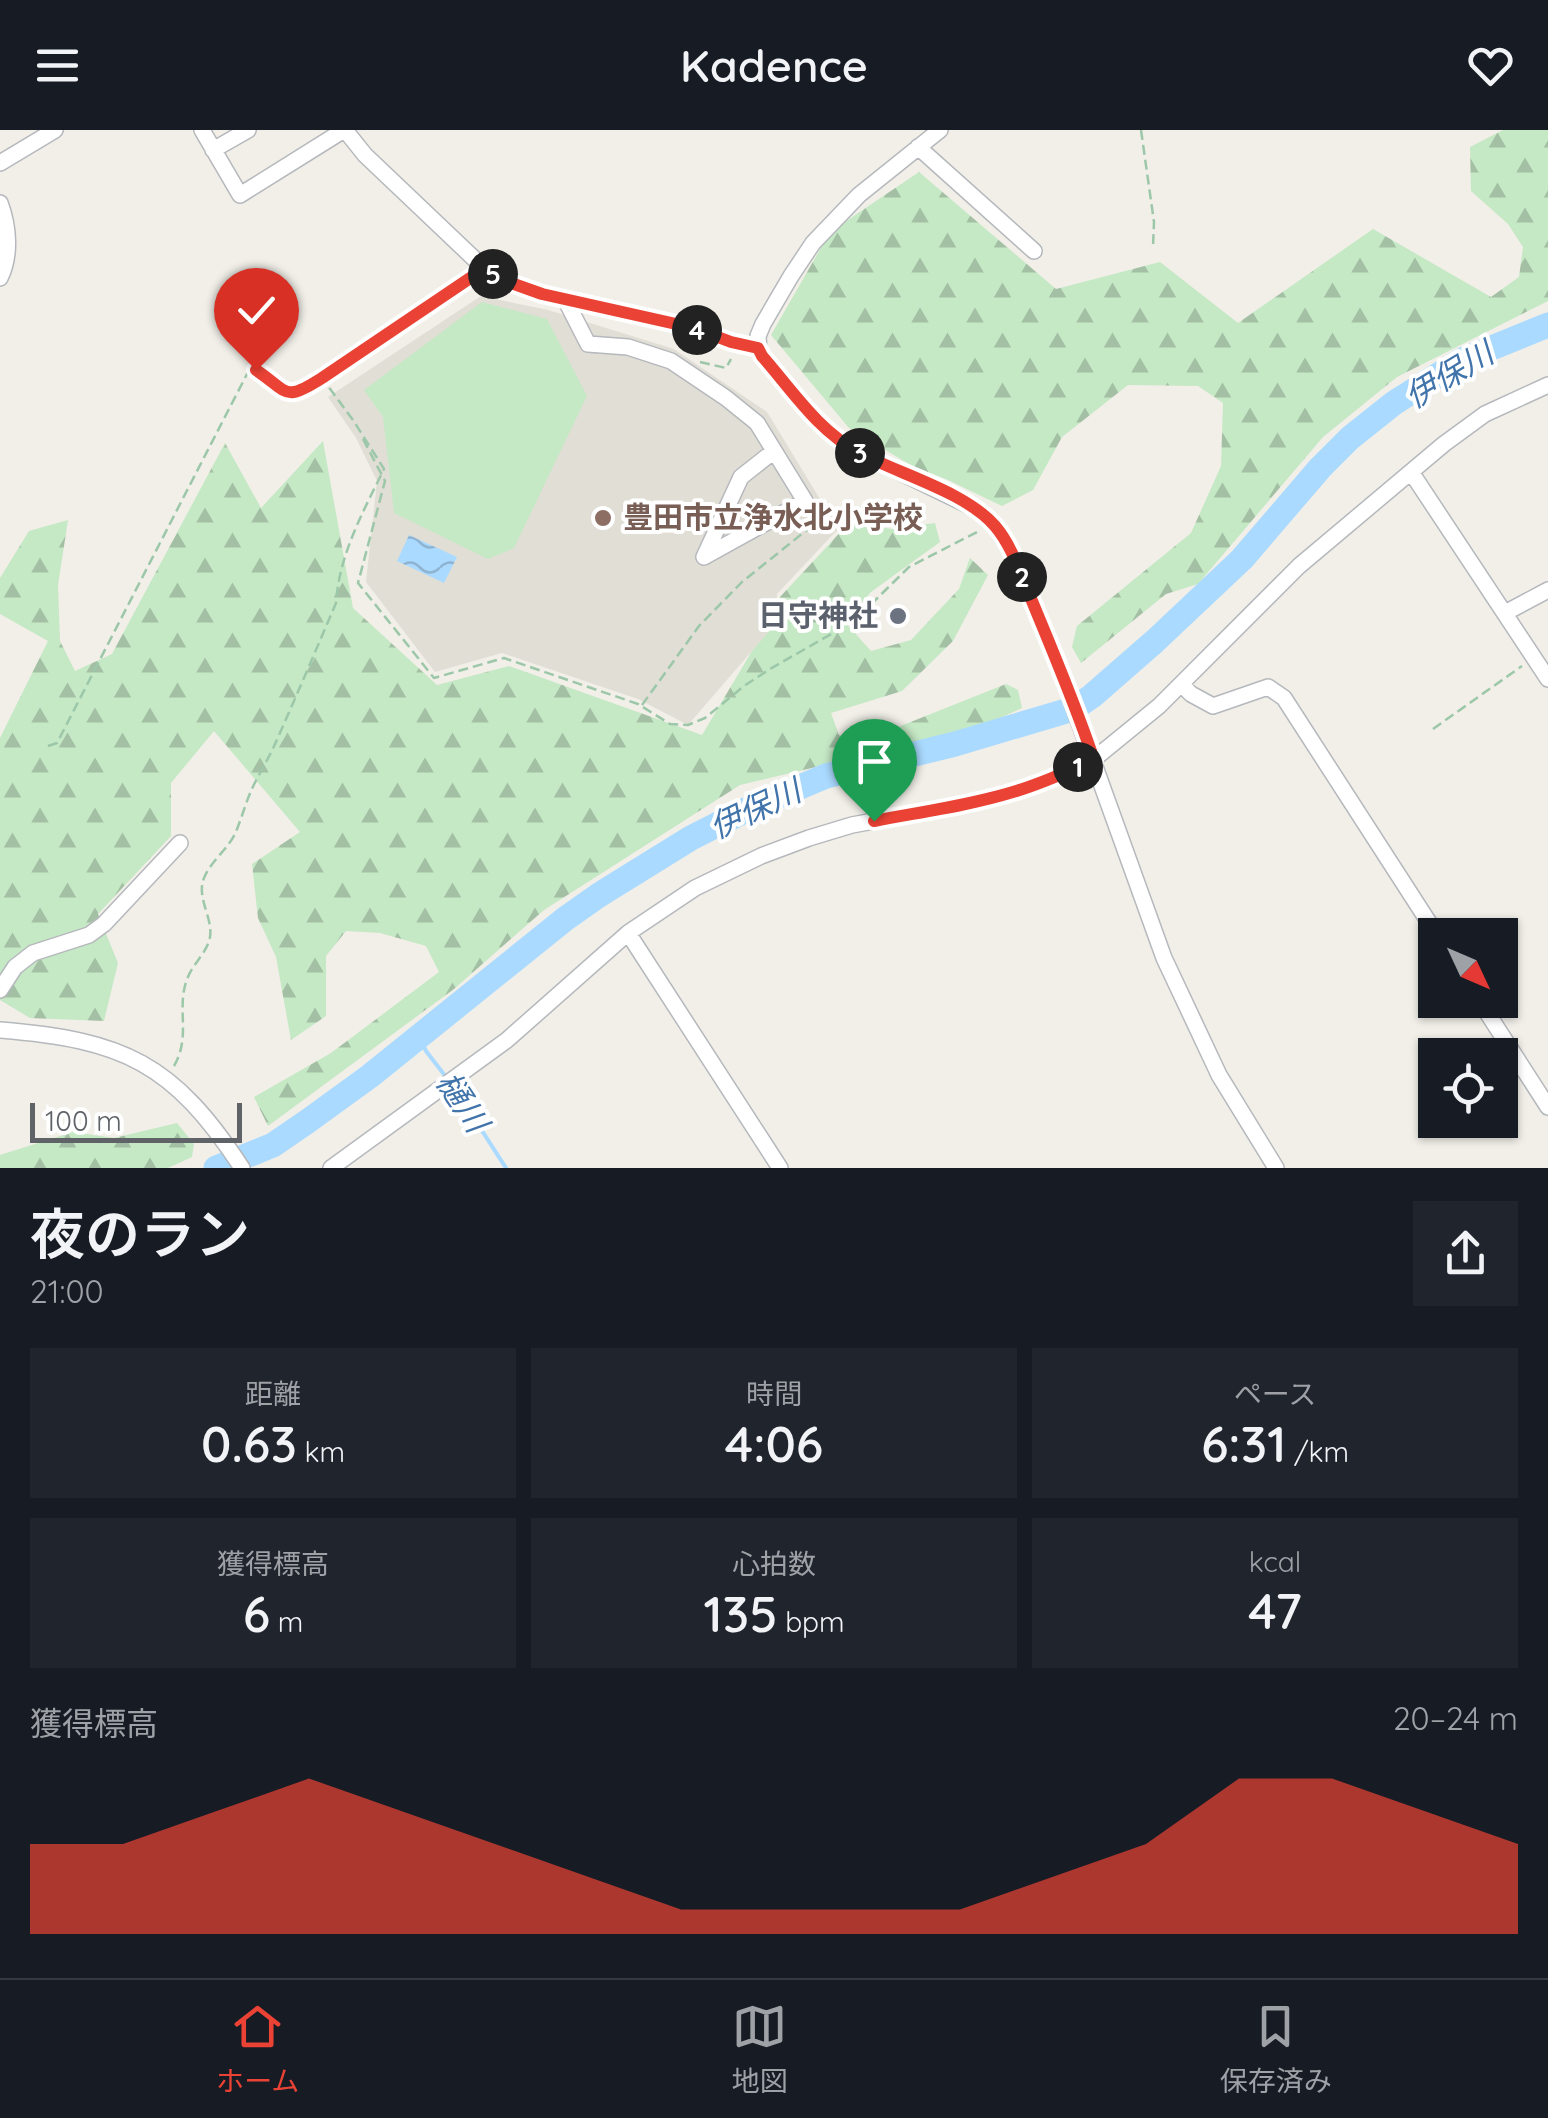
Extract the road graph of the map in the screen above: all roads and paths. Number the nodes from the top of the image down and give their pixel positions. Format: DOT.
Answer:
graph roads {
  1 [pos="55,130"];
  2 [pos="202,130"];
  3 [pos="248,130"];
  4 [pos="344,130"];
  5 [pos="940,130"];
  6 [pos="1141,130"];
  7 [pos="918,147"];
  8 [pos="214,150"];
  9 [pos="0,162"];
  10 [pos="0,204"];
  11 [pos="1152,247"];
  12 [pos="1034,251"];
  13 [pos="485,268"];
  14 [pos="0,278"];
  15 [pos="565,299"];
  16 [pos="758,348"];
  17 [pos="732,358"];
  18 [pos="700,362"];
  19 [pos="322,378"];
  20 [pos="1548,386"];
  21 [pos="354,420"];
  22 [pos="774,451"];
  23 [pos="1411,472"];
  24 [pos="808,529"];
  25 [pos="979,530"];
  26 [pos="1548,590"];
  27 [pos="1504,613"];
  28 [pos="1534,658"];
  29 [pos="1548,679"];
  30 [pos="1181,684"];
  31 [pos="642,706"];
  32 [pos="1433,728"];
  33 [pos="48,746"];
  34 [pos="1092,754"];
  35 [pos="180,843"];
  36 [pos="1426,918"];
  37 [pos="628,934"];
  38 [pos="0,990"];
  39 [pos="1490,1018"];
  40 [pos="0,1030"];
  41 [pos="174,1066"];
  42 [pos="1548,1108"];
  43 [pos="242,1168"];
  44 [pos="331,1168"];
  45 [pos="780,1168"];
  46 [pos="1276,1168"];
  1 -- 9 [label="street"];
  2 -- 8 [label="street"];
  3 -- 8 [label="street"];
  4 -- 8 [label="street"];
  4 -- 13 [label="street"];
  5 -- 7 [label="street"];
  6 -- 11 [label="path"];
  7 -- 12 [label="street"];
  7 -- 16 [label="street"];
  10 -- 14 [label="street"];
  13 -- 15 [label="street"];
  13 -- 19 [label="path"];
  15 -- 16 [label="street"];
  15 -- 22 [label="street"];
  16 -- 34 [label="street"];
  17 -- 18 [label="path"];
  19 -- 21 [label="path"];
  19 -- 33 [label="path"];
  20 -- 23 [label="street"];
  21 -- 31 [label="path"];
  21 -- 41 [label="path"];
  22 -- 22 [label="street"];
  23 -- 27 [label="street"];
  23 -- 30 [label="street"];
  24 -- 31 [label="path"];
  25 -- 31 [label="path"];
  26 -- 27 [label="street"];
  27 -- 28 [label="street"];
  28 -- 29 [label="street"];
  28 -- 32 [label="path"];
  30 -- 34 [label="street"];
  30 -- 36 [label="street"];
  34 -- 37 [label="street"];
  34 -- 46 [label="street"];
  35 -- 38 [label="street"];
  37 -- 44 [label="street"];
  37 -- 45 [label="street"];
  39 -- 42 [label="street"];
  40 -- 43 [label="street"];
}
